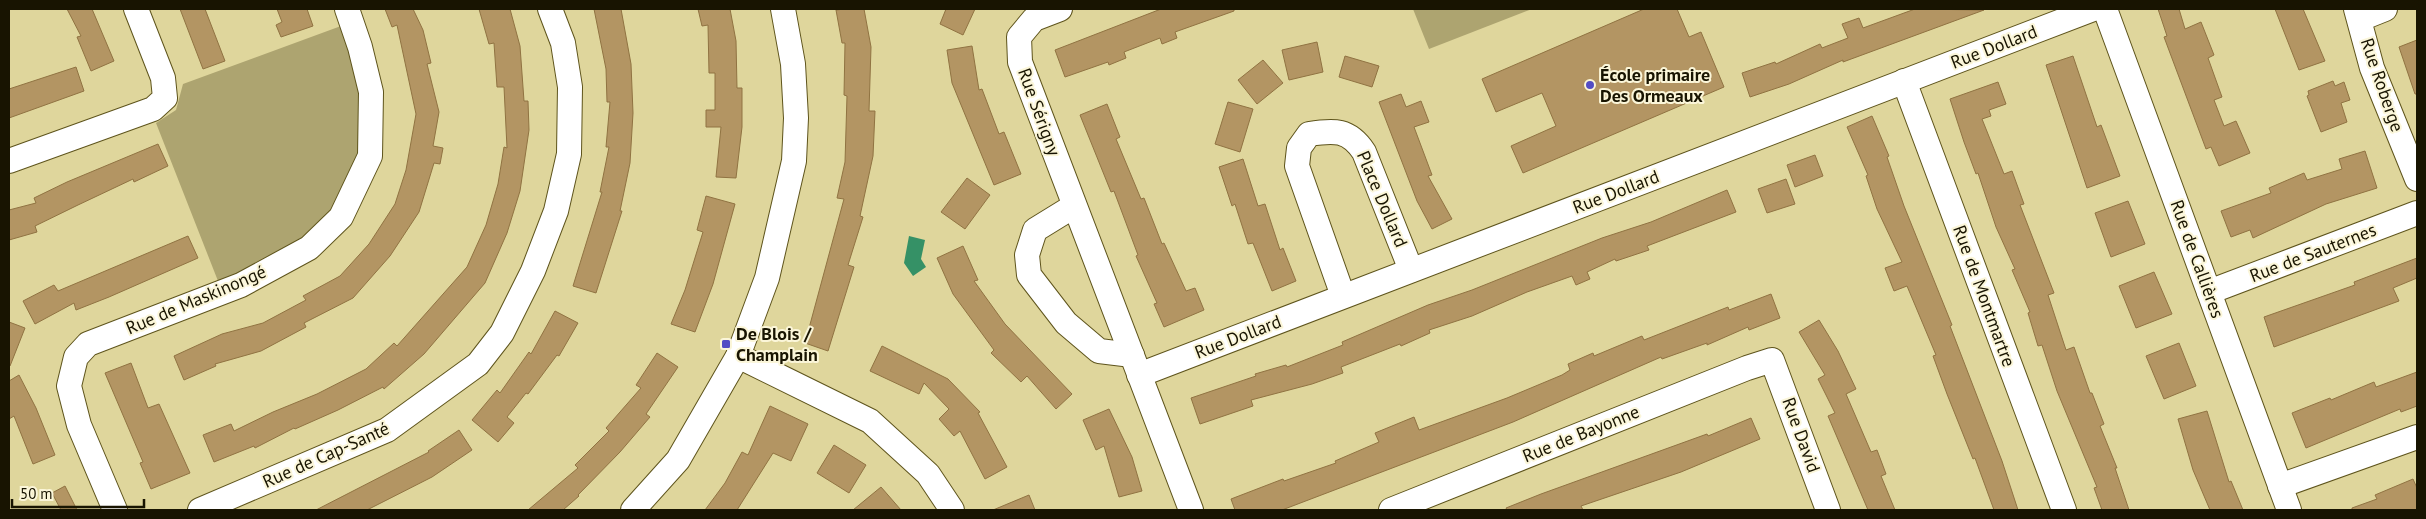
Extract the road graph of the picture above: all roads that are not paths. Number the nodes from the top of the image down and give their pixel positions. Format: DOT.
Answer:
graph roads {
  1 [pos="136,9"];
  2 [pos="347,9"];
  3 [pos="550,9"];
  4 [pos="783,9"];
  5 [pos="1060,9"];
  6 [pos="2093,9"];
  7 [pos="2105,9"];
  8 [pos="2385,9"];
  9 [pos="2358,14"];
  10 [pos="1904,81"];
  11 [pos="9,161"];
  12 [pos="2417,179"];
  13 [pos="1074,206"];
  14 [pos="2417,214"];
  15 [pos="1412,270"];
  16 [pos="2209,292"];
  17 [pos="1343,296"];
  18 [pos="738,356"];
  19 [pos="1772,360"];
  20 [pos="1135,365"];
  21 [pos="2417,437"];
  22 [pos="2280,486"];
  23 [pos="114,510"];
  24 [pos="200,510"];
  25 [pos="633,510"];
  26 [pos="952,510"];
  27 [pos="1191,510"];
  28 [pos="1390,510"];
  29 [pos="1828,510"];
  30 [pos="2064,510"];
  31 [pos="2289,510"];
  1 -- 11 [label="street"];
  2 -- 23 [label="street, Rue de Maskinongé"];
  3 -- 24 [label="street, Rue de Cap-Santé"];
  4 -- 18 [label="street"];
  5 -- 13 [label="street, Rue Sérigny"];
  6 -- 10 [label="street, Rue Dollard"];
  7 -- 16 [label="street, Rue de Callières"];
  8 -- 9 [label="street, Rue Roberge"];
  9 -- 12 [label="street, Rue Roberge"];
  10 -- 15 [label="street, Rue Dollard"];
  10 -- 30 [label="street, Rue de Montmartre"];
  13 -- 20 [label="street, Rue Sérigny"];
  13 -- 20 [label="street"];
  14 -- 16 [label="street, Rue de Sauternes"];
  15 -- 17 [label="street, Rue Dollard"];
  15 -- 17 [label="street, Place Dollard"];
  16 -- 22 [label="street, Rue de Callières"];
  17 -- 20 [label="street, Rue Dollard"];
  18 -- 25 [label="street"];
  18 -- 26 [label="street"];
  19 -- 28 [label="street, Rue de Bayonne"];
  19 -- 29 [label="street, Rue David"];
  20 -- 27 [label="street, Rue Sérigny"];
  21 -- 22 [label="street"];
  22 -- 31 [label="street, Rue de Callières"];
}
